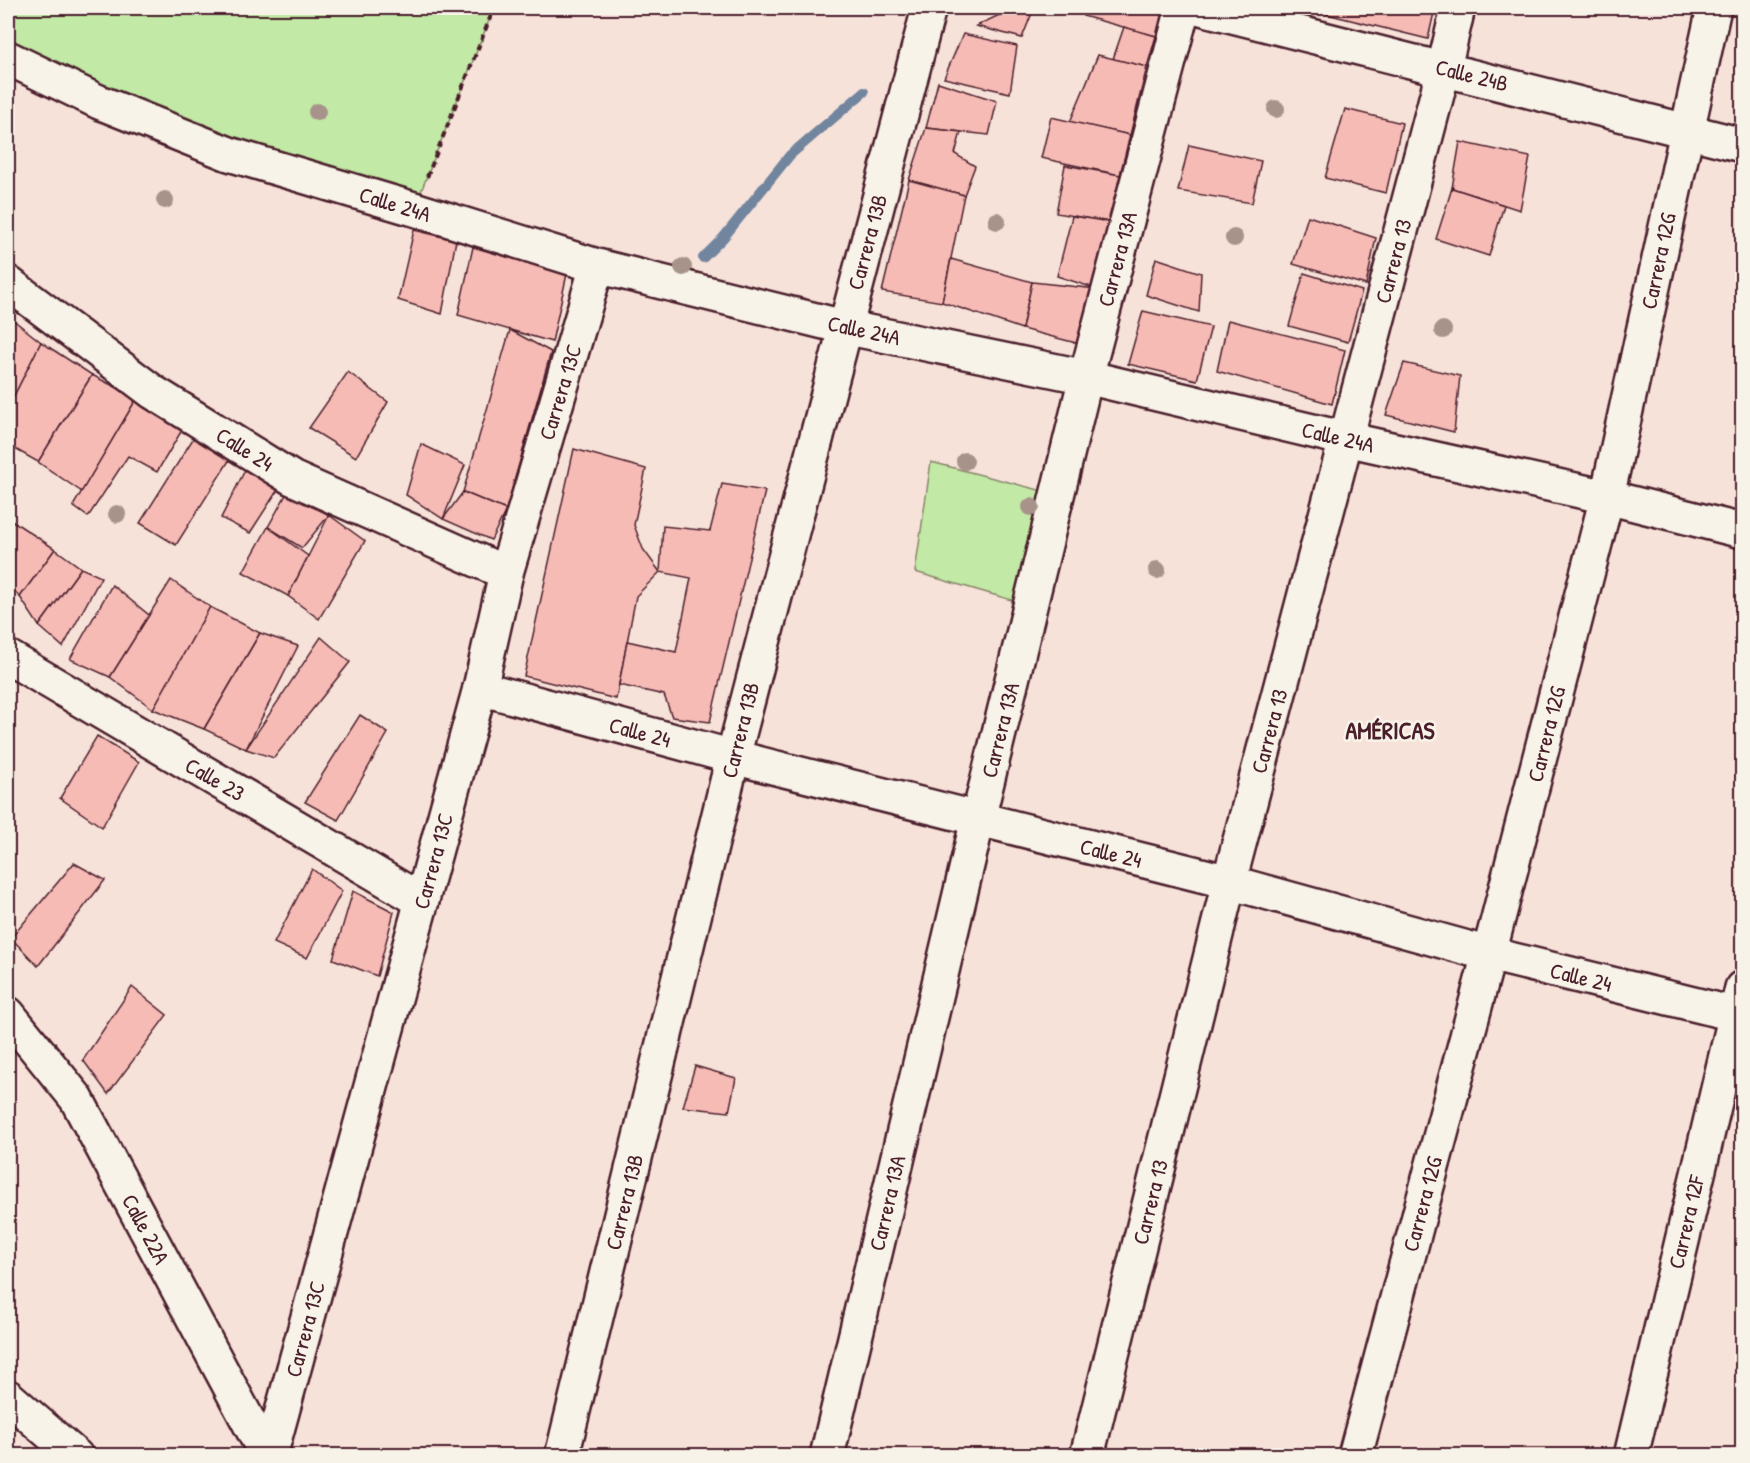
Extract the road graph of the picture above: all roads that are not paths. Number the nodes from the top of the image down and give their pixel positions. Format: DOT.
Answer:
graph roads {
  1 [pos="929,8"];
  2 [pos="1183,8"];
  3 [pos="1202,8"];
  4 [pos="1458,8"];
  5 [pos="1714,8"];
  6 [pos="8,58"];
  7 [pos="1444,68"];
  8 [pos="1686,130"];
  9 [pos="1743,145"];
  10 [pos="597,266"];
  11 [pos="8,283"];
  12 [pos="844,327"];
  13 [pos="1086,377"];
  14 [pos="1346,439"];
  15 [pos="1606,498"];
  16 [pos="1743,531"];
  17 [pos="506,573"];
  18 [pos="8,657"];
  19 [pos="480,688"];
  20 [pos="732,757"];
  21 [pos="978,819"];
  22 [pos="1228,882"];
  23 [pos="422,901"];
  24 [pos="1489,954"];
  25 [pos="1740,1006"];
  26 [pos="8,1014"];
  27 [pos="8,1396"];
  28 [pos="76,1455"];
  29 [pos="269,1455"];
  30 [pos="562,1455"];
  31 [pos="827,1455"];
  32 [pos="1087,1455"];
  33 [pos="1355,1455"];
  34 [pos="1631,1455"];
  1 -- 12 [label="street, Carrera 13B"];
  2 -- 13 [label="street, Carrera 13A"];
  3 -- 7 [label="street, Calle 24B"];
  4 -- 7 [label="street, Carrera 13"];
  5 -- 8 [label="street, Carrera 12G"];
  6 -- 10 [label="street, Calle 24A"];
  7 -- 8 [label="street, Calle 24B"];
  7 -- 14 [label="street, Carrera 13"];
  8 -- 9 [label="street, Calle 24B"];
  8 -- 15 [label="street, Carrera 12G"];
  10 -- 12 [label="street, Calle 24A"];
  10 -- 17 [label="street, Carrera 13C"];
  11 -- 17 [label="street, Calle 24"];
  12 -- 13 [label="street, Calle 24A"];
  12 -- 20 [label="street, Carrera 13B"];
  13 -- 14 [label="street, Calle 24A"];
  13 -- 21 [label="street, Carrera 13A"];
  14 -- 15 [label="street, Calle 24A"];
  14 -- 22 [label="street, Carrera 13"];
  15 -- 16 [label="street, Calle 24A"];
  15 -- 24 [label="street, Carrera 12G"];
  17 -- 19 [label="street, Carrera 13C"];
  18 -- 23 [label="street, Calle 23"];
  19 -- 20 [label="street, Calle 24"];
  19 -- 23 [label="street, Carrera 13C"];
  20 -- 21 [label="street, Calle 24"];
  20 -- 30 [label="street, Carrera 13B"];
  21 -- 22 [label="street, Calle 24"];
  21 -- 31 [label="street, Carrera 13A"];
  22 -- 24 [label="street, Calle 24"];
  22 -- 32 [label="street, Carrera 13"];
  23 -- 29 [label="street, Carrera 13C"];
  24 -- 25 [label="street, Calle 24"];
  24 -- 33 [label="street, Carrera 12G"];
  25 -- 34 [label="street, Carrera 12F"];
  26 -- 29 [label="street, Calle 22A"];
  27 -- 28 [label="street"];
}
